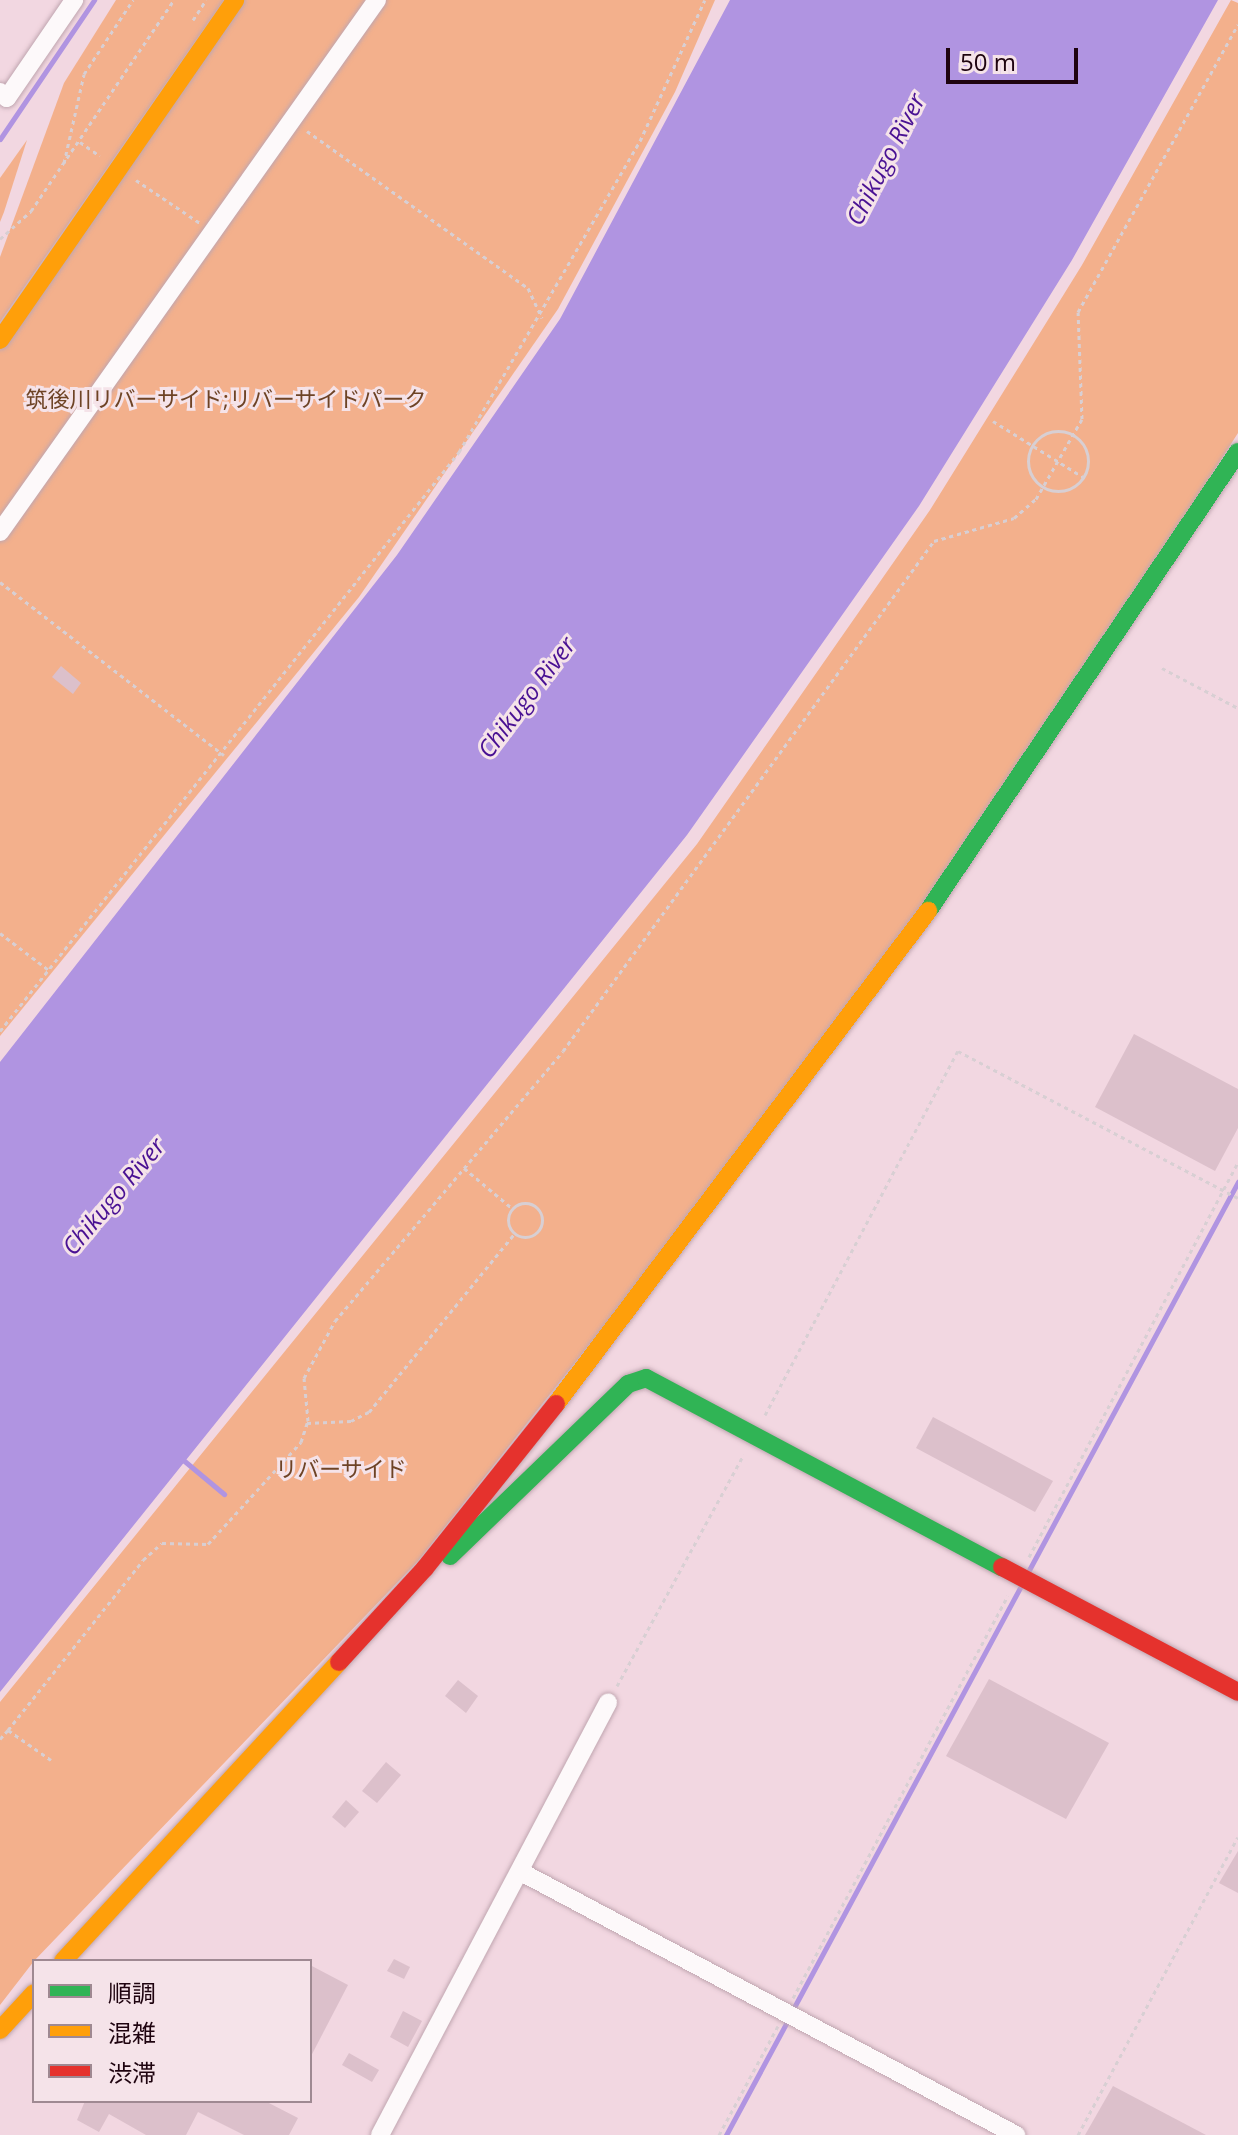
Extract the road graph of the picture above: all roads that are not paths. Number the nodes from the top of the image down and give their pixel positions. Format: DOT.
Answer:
graph roads {
  1 [pos="74,0"];
  2 [pos="235,0"];
  3 [pos="377,0"];
  4 [pos="0,92"];
  5 [pos="0,340"];
  6 [pos="1238,452"];
  7 [pos="0,532"];
  8 [pos="425,1568"];
  9 [pos="1238,1692"];
  10 [pos="608,1702"];
  11 [pos="521,1872"];
  12 [pos="65,1959"];
  13 [pos="32,1995"];
  14 [pos="0,2030"];
  15 [pos="380,2135"];
  16 [pos="1016,2135"];
  1 -- 4 [label="street"];
  2 -- 5 [label="street"];
  3 -- 7 [label="street"];
  6 -- 8 [label="street"];
  8 -- 9 [label="street"];
  8 -- 12 [label="street"];
  10 -- 11 [label="street"];
  11 -- 15 [label="street"];
  11 -- 16 [label="street"];
  13 -- 14 [label="street"];
}
